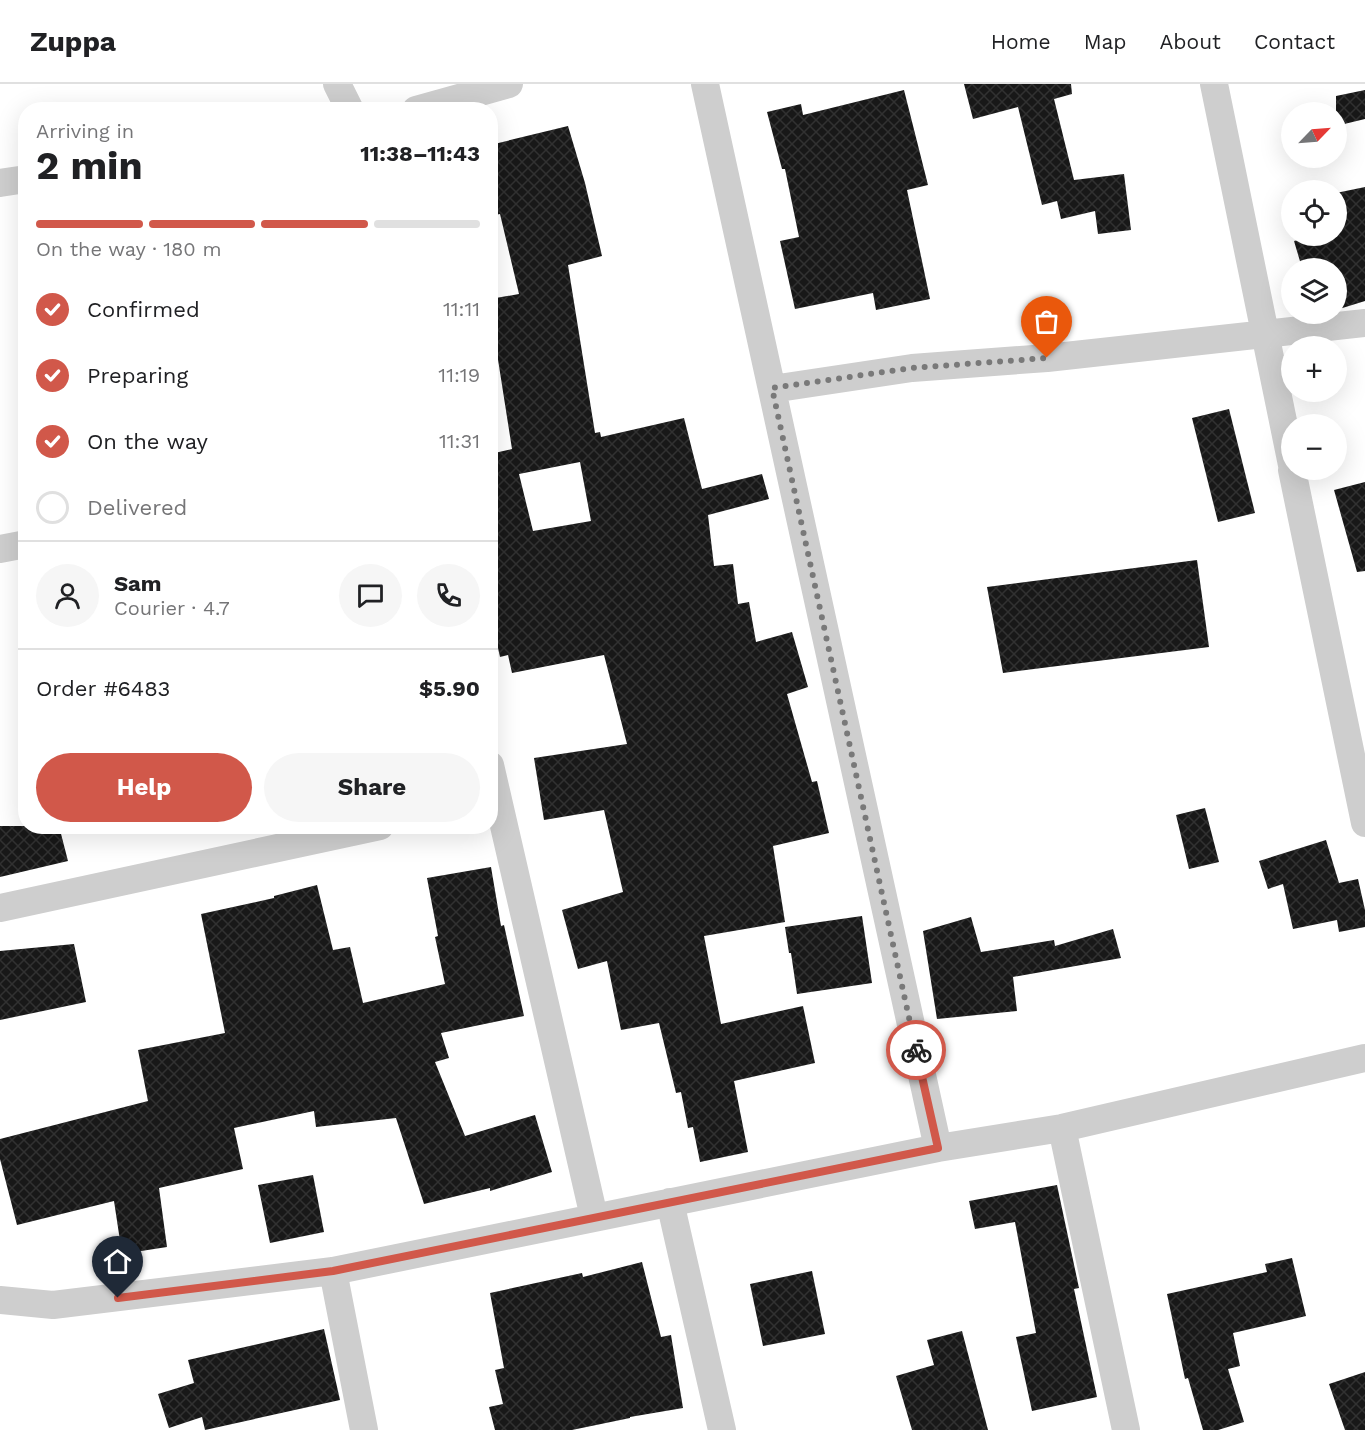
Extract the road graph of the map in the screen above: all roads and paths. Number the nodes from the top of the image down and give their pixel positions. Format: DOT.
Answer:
graph roads {
  1 [pos="337,84"];
  2 [pos="508,84"];
  3 [pos="705,84"];
  4 [pos="1214,84"];
  5 [pos="346,102"];
  6 [pos="444,102"];
  7 [pos="18,180"];
  8 [pos="0,183"];
  9 [pos="1365,323"];
  10 [pos="1265,334"];
  11 [pos="772,388"];
  12 [pos="1281,414"];
  13 [pos="1294,480"];
  14 [pos="18,546"];
  15 [pos="0,549"];
  16 [pos="498,819"];
  17 [pos="1365,823"];
  18 [pos="343,834"];
  19 [pos="0,908"];
  20 [pos="1365,1058"];
  21 [pos="1062,1128"];
  22 [pos="938,1148"];
  23 [pos="670,1202"];
  24 [pos="594,1217"];
  25 [pos="333,1271"];
  26 [pos="0,1300"];
  27 [pos="364,1430"];
  28 [pos="722,1430"];
  29 [pos="1126,1430"];
  1 -- 5 [label="street"];
  2 -- 6 [label="street"];
  3 -- 11 [label="street"];
  4 -- 10 [label="street"];
  7 -- 8 [label="street"];
  9 -- 10 [label="street"];
  10 -- 11 [label="street"];
  10 -- 12 [label="street"];
  11 -- 22 [label="street"];
  13 -- 17 [label="street"];
  14 -- 15 [label="street"];
  16 -- 24 [label="street"];
  18 -- 19 [label="street"];
  20 -- 21 [label="street"];
  21 -- 22 [label="street"];
  21 -- 29 [label="street"];
  22 -- 23 [label="street"];
  23 -- 24 [label="street"];
  23 -- 28 [label="street"];
  24 -- 25 [label="street"];
  25 -- 26 [label="street"];
  25 -- 27 [label="street"];
}
